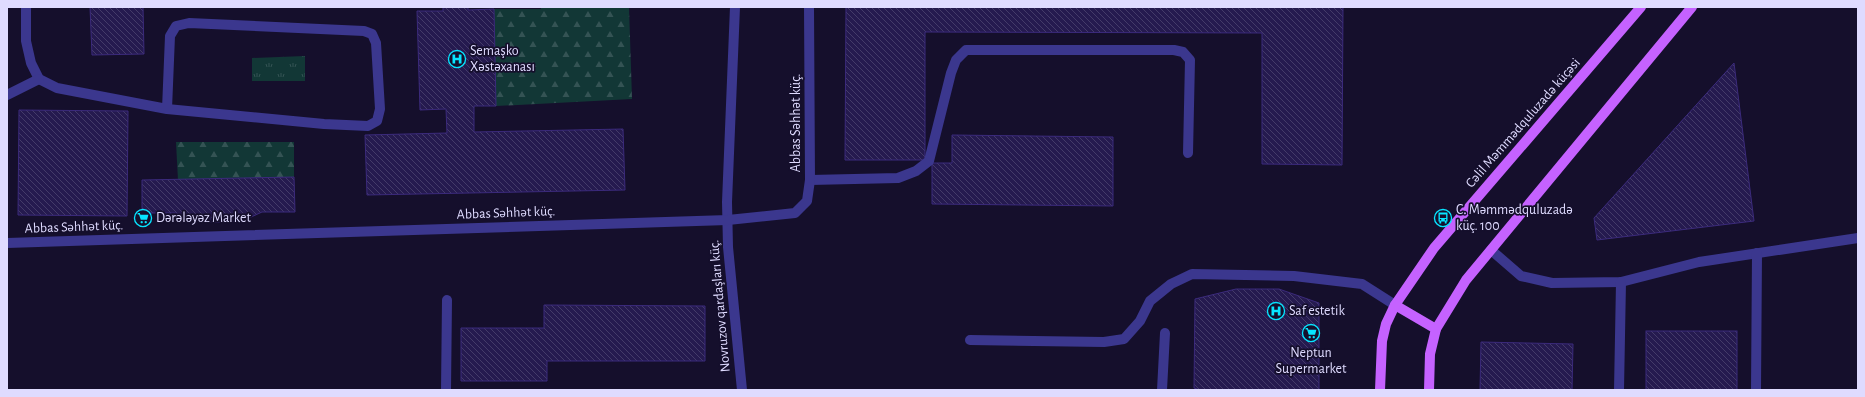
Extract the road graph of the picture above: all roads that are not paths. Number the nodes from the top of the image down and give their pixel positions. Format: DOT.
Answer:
graph roads {
  1 [pos="26,7"];
  2 [pos="735,7"];
  3 [pos="809,7"];
  4 [pos="1641,7"];
  5 [pos="1692,7"];
  6 [pos="39,79"];
  7 [pos="7,95"];
  8 [pos="167,109"];
  9 [pos="1188,153"];
  10 [pos="810,180"];
  11 [pos="728,220"];
  12 [pos="1858,238"];
  13 [pos="7,243"];
  14 [pos="1491,250"];
  15 [pos="1757,253"];
  16 [pos="1621,282"];
  17 [pos="447,300"];
  18 [pos="1395,305"];
  19 [pos="1436,329"];
  20 [pos="1165,333"];
  21 [pos="970,340"];
  22 [pos="446,390"];
  23 [pos="742,390"];
  24 [pos="1162,390"];
  25 [pos="1380,390"];
  26 [pos="1429,390"];
  27 [pos="1620,390"];
  28 [pos="1756,390"];
  1 -- 6 [label="street"];
  2 -- 11 [label="street, Novruzov qardaşları küç."];
  3 -- 10 [label="street, Abbas Səhhət küç."];
  4 -- 18 [label="main road, Cəlil Məmmədquluzadə küçəsi"];
  5 -- 14 [label="main road"];
  6 -- 7 [label="street"];
  6 -- 8 [label="street"];
  8 -- 8 [label="street"];
  9 -- 10 [label="street"];
  10 -- 11 [label="street, Abbas Səhhət küç."];
  11 -- 13 [label="street, Abbas Səhhət küç."];
  11 -- 23 [label="street, Novruzov qardaşları küç."];
  12 -- 15 [label="street"];
  14 -- 16 [label="street"];
  14 -- 19 [label="main road"];
  15 -- 16 [label="street"];
  15 -- 28 [label="street"];
  16 -- 27 [label="street"];
  17 -- 22 [label="street"];
  18 -- 19 [label="main road"];
  18 -- 21 [label="street"];
  18 -- 25 [label="main road, Cəlil Məmmədquluzadə küçəsi"];
  19 -- 26 [label="main road"];
  20 -- 24 [label="street"];
}
